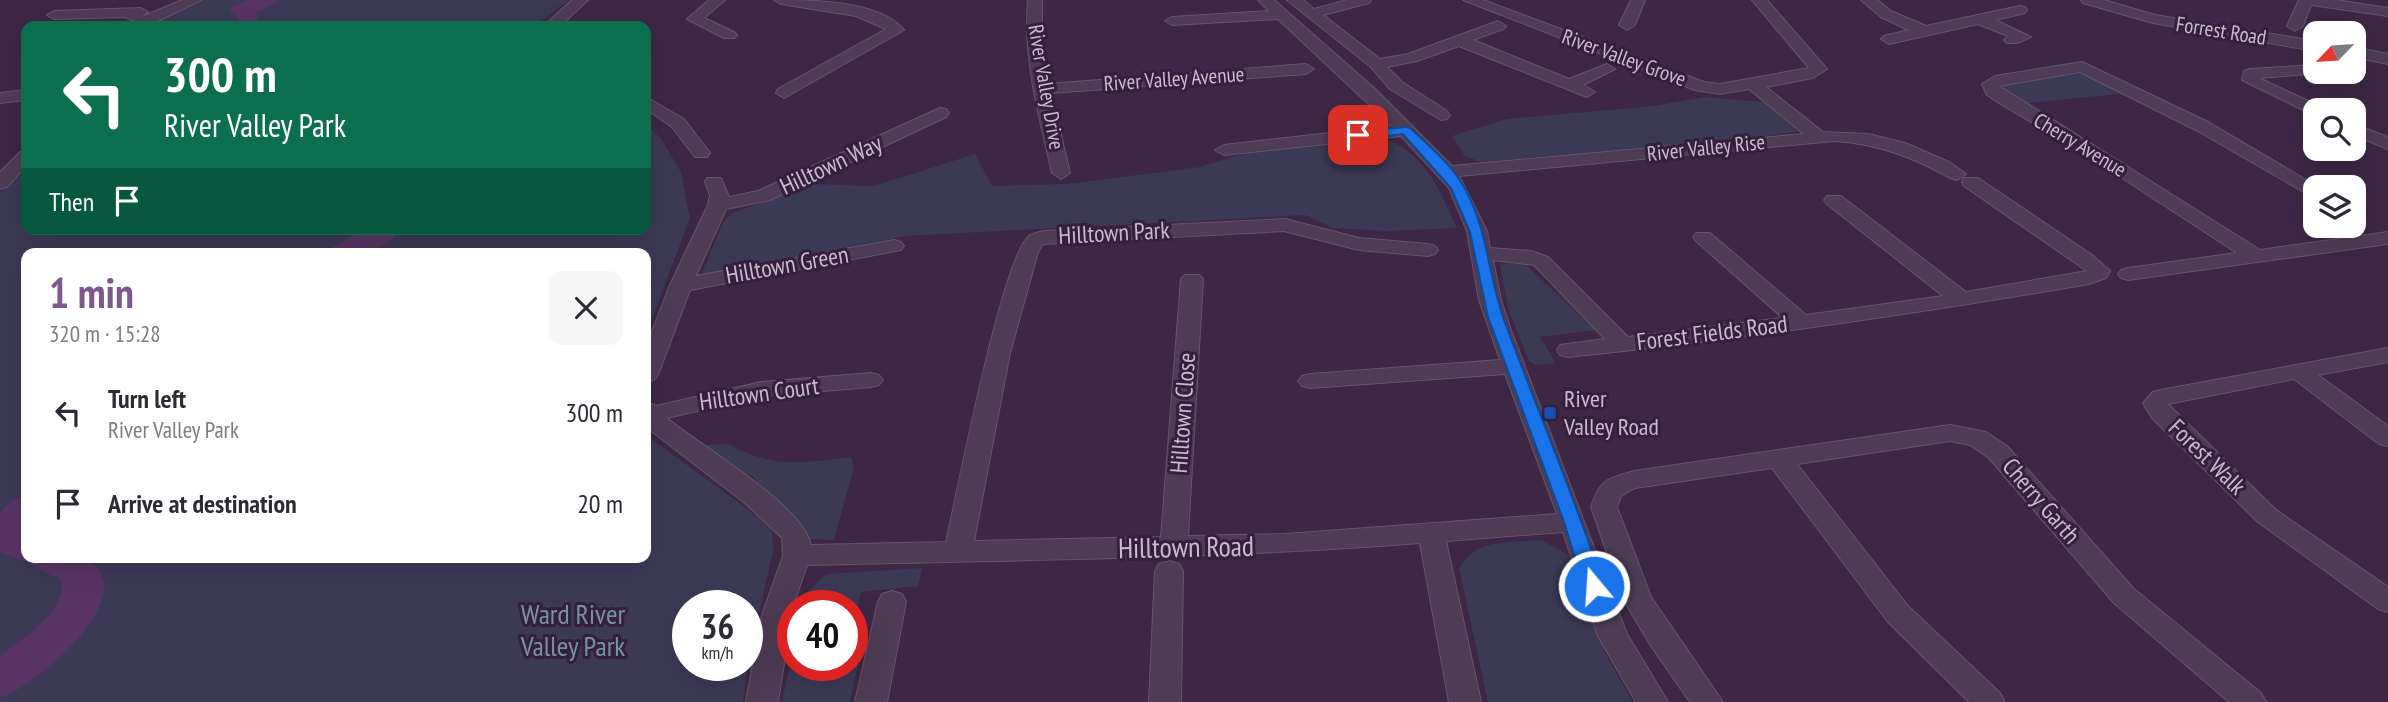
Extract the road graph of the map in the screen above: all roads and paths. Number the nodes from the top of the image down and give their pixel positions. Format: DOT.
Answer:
graph roads {
  1 [pos="77,0"];
  2 [pos="194,0"];
  3 [pos="581,0"];
  4 [pos="719,0"];
  5 [pos="780,0"];
  6 [pos="1035,0"];
  7 [pos="1364,0"];
  8 [pos="1470,0"];
  9 [pos="1513,0"];
  10 [pos="1638,0"];
  11 [pos="1759,0"];
  12 [pos="1868,0"];
  13 [pos="2072,0"];
  14 [pos="2088,0"];
  15 [pos="2306,0"];
  16 [pos="1280,5"];
  17 [pos="2020,10"];
  18 [pos="2388,12"];
  19 [pos="1311,14"];
  20 [pos="1498,19"];
  21 [pos="1980,19"];
  22 [pos="59,21"];
  23 [pos="140,21"];
  24 [pos="557,21"];
  25 [pos="1172,21"];
  26 [pos="1627,25"];
  27 [pos="2187,25"];
  28 [pos="2295,26"];
  29 [pos="1924,31"];
  30 [pos="729,35"];
  31 [pos="1889,39"];
  32 [pos="2012,40"];
  33 [pos="1461,41"];
  34 [pos="2303,44"];
  35 [pos="2058,54"];
  36 [pos="2382,57"];
  37 [pos="1377,64"];
  38 [pos="2366,64"];
  39 [pos="2082,67"];
  40 [pos="1306,69"];
  41 [pos="1607,69"];
  42 [pos="2303,71"];
  43 [pos="1570,84"];
  44 [pos="1752,84"];
  45 [pos="1042,89"];
  46 [pos="1587,92"];
  47 [pos="784,93"];
  48 [pos="21,96"];
  49 [pos="0,98"];
  50 [pos="651,105"];
  51 [pos="2303,105"];
  52 [pos="940,113"];
  53 [pos="1422,115"];
  54 [pos="2366,134"];
  55 [pos="1819,137"];
  56 [pos="2388,144"];
  57 [pos="1224,150"];
  58 [pos="701,153"];
  59 [pos="21,161"];
  60 [pos="1447,172"];
  61 [pos="1061,173"];
  62 [pos="1964,178"];
  63 [pos="714,182"];
  64 [pos="0,183"];
  65 [pos="2303,184"];
  66 [pos="1834,200"];
  67 [pos="718,205"];
  68 [pos="1703,237"];
  69 [pos="2388,238"];
  70 [pos="894,246"];
  71 [pos="1428,250"];
  72 [pos="1482,253"];
  73 [pos="2254,255"];
  74 [pos="2128,274"];
  75 [pos="1192,279"];
  76 [pos="681,285"];
  77 [pos="1960,298"];
  78 [pos="1800,322"];
  79 [pos="1623,345"];
  80 [pos="1568,350"];
  81 [pos="2388,355"];
  82 [pos="651,362"];
  83 [pos="1514,366"];
  84 [pos="2298,371"];
  85 [pos="871,380"];
  86 [pos="1310,381"];
  87 [pos="651,411"];
  88 [pos="651,414"];
  89 [pos="2388,438"];
  90 [pos="1779,459"];
  91 [pos="1573,522"];
  92 [pos="1431,532"];
  93 [pos="958,551"];
  94 [pos="797,555"];
  95 [pos="1171,559"];
  96 [pos="2388,601"];
  97 [pos="892,602"];
  98 [pos="762,702"];
  99 [pos="871,702"];
  100 [pos="1165,702"];
  101 [pos="1465,702"];
  102 [pos="1652,702"];
  103 [pos="1707,702"];
  104 [pos="1989,702"];
  105 [pos="2250,702"];
  1 -- 22 [label="street"];
  2 -- 23 [label="street"];
  3 -- 24 [label="street"];
  4 -- 30 [label="street"];
  5 -- 47 [label="street"];
  6 -- 45 [label="street, River Valley Drive"];
  7 -- 19 [label="street"];
  8 -- 20 [label="street, River Valley Grove"];
  9 -- 20 [label="street"];
  10 -- 26 [label="street"];
  11 -- 44 [label="street, River Valley Grove"];
  12 -- 29 [label="street"];
  13 -- 27 [label="street"];
  14 -- 27 [label="street, Forrest Road"];
  15 -- 18 [label="street"];
  15 -- 28 [label="street"];
  16 -- 19 [label="street"];
  16 -- 25 [label="street"];
  16 -- 53 [label="street"];
  17 -- 21 [label="street"];
  19 -- 37 [label="street"];
  20 -- 33 [label="street"];
  20 -- 44 [label="street, River Valley Grove"];
  21 -- 29 [label="street"];
  21 -- 32 [label="street"];
  27 -- 34 [label="street, Forrest Road"];
  29 -- 31 [label="street"];
  33 -- 37 [label="street"];
  33 -- 43 [label="street"];
  35 -- 39 [label="street"];
  36 -- 38 [label="street"];
  37 -- 53 [label="street"];
  39 -- 65 [label="street"];
  39 -- 73 [label="street, Cherry Avenue"];
  40 -- 45 [label="street, River Valley Avenue"];
  41 -- 43 [label="street"];
  42 -- 51 [label="street"];
  43 -- 46 [label="street"];
  44 -- 55 [label="street"];
  45 -- 61 [label="street, River Valley Drive"];
  48 -- 49 [label="street"];
  50 -- 58 [label="street"];
  52 -- 67 [label="street, Hilltown Way"];
  53 -- 57 [label="street"];
  53 -- 60 [label="street"];
  54 -- 56 [label="street"];
  55 -- 60 [label="street, River Valley Rise"];
  55 -- 62 [label="street, River Valley Rise"];
  59 -- 64 [label="street"];
  60 -- 72 [label="street"];
  62 -- 77 [label="street, Forest Fields Road"];
  63 -- 67 [label="street"];
  66 -- 77 [label="street"];
  67 -- 76 [label="street"];
  68 -- 78 [label="street, Forest Fields Road"];
  69 -- 73 [label="street"];
  70 -- 76 [label="street, Hilltown Green"];
  71 -- 93 [label="street, Hilltown Park"];
  72 -- 79 [label="street, Forest Fields Road"];
  72 -- 83 [label="street"];
  73 -- 74 [label="street"];
  75 -- 95 [label="street, Hilltown Close"];
  76 -- 82 [label="street"];
  77 -- 78 [label="street, Forest Fields Road"];
  78 -- 79 [label="street, Forest Fields Road"];
  79 -- 80 [label="street, Forest Fields Road"];
  81 -- 84 [label="street, Forest Walk"];
  83 -- 86 [label="street"];
  83 -- 91 [label="street"];
  84 -- 89 [label="street"];
  84 -- 96 [label="street, Forest Walk"];
  85 -- 87 [label="street, Hilltown Court"];
  88 -- 94 [label="street"];
  90 -- 103 [label="street, Cherry Garth"];
  90 -- 104 [label="street"];
  90 -- 105 [label="street, Cherry Garth"];
  91 -- 92 [label="street, Hilltown Road"];
  91 -- 102 [label="street"];
  92 -- 95 [label="street, Hilltown Road"];
  92 -- 101 [label="street"];
  93 -- 94 [label="street, Hilltown Road"];
  93 -- 95 [label="street, Hilltown Road"];
  94 -- 98 [label="street"];
  95 -- 100 [label="street, Hilltown Close"];
  97 -- 99 [label="street"];
}
